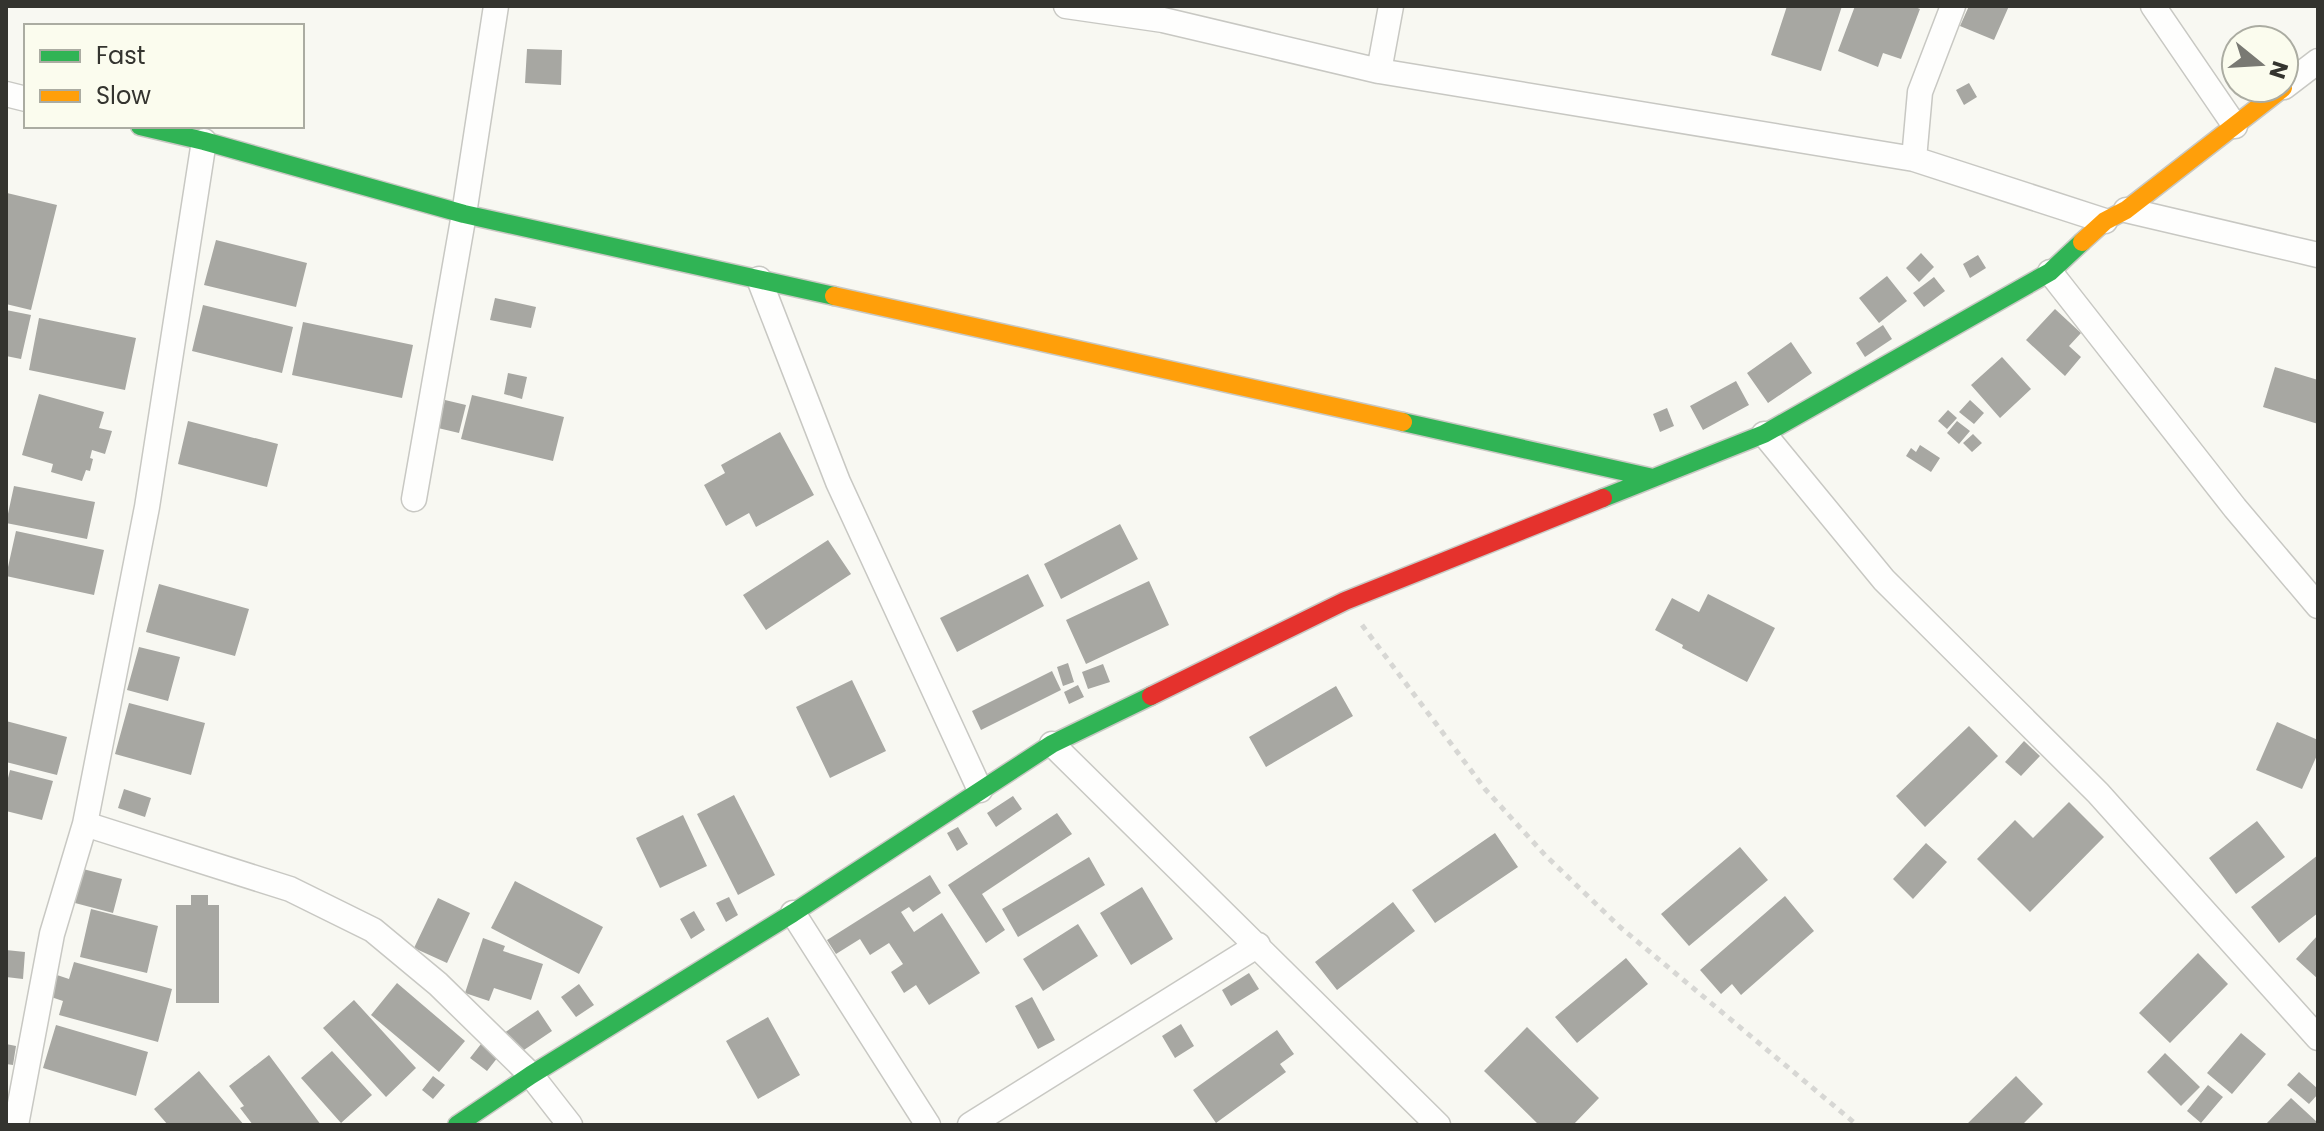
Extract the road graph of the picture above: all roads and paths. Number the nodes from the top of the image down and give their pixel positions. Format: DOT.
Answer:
graph roads {
  1 [pos="496,6"];
  2 [pos="1066,6"];
  3 [pos="1391,6"];
  4 [pos="1953,6"];
  5 [pos="2153,6"];
  6 [pos="1165,13"];
  7 [pos="2318,61"];
  8 [pos="1379,71"];
  9 [pos="2300,75"];
  10 [pos="2263,104"];
  11 [pos="2235,126"];
  12 [pos="149,128"];
  13 [pos="204,141"];
  14 [pos="1914,159"];
  15 [pos="464,214"];
  16 [pos="2115,215"];
  17 [pos="2318,255"];
  18 [pos="2050,272"];
  19 [pos="759,279"];
  20 [pos="1764,434"];
  21 [pos="1653,478"];
  22 [pos="414,499"];
  23 [pos="1345,601"];
  24 [pos="2318,606"];
  25 [pos="1052,744"];
  26 [pos="980,790"];
  27 [pos="85,824"];
  28 [pos="793,913"];
  29 [pos="1258,945"];
  30 [pos="2318,1038"];
  31 [pos="531,1075"];
  32 [pos="561,1119"];
  33 [pos="16,1125"];
  34 [pos="457,1125"];
  35 [pos="928,1125"];
  36 [pos="970,1125"];
  37 [pos="1438,1125"];
  38 [pos="1857,1125"];
  1 -- 15 [label="street"];
  2 -- 6 [label="street"];
  3 -- 8 [label="street"];
  4 -- 14 [label="street"];
  5 -- 11 [label="street"];
  6 -- 8 [label="street"];
  7 -- 9 [label="street"];
  8 -- 14 [label="street"];
  10 -- 11 [label="street"];
  11 -- 16 [label="street"];
  12 -- 13 [label="street"];
  13 -- 15 [label="street"];
  13 -- 27 [label="street"];
  14 -- 16 [label="street"];
  15 -- 19 [label="street"];
  15 -- 22 [label="street"];
  16 -- 17 [label="street"];
  16 -- 18 [label="street"];
  18 -- 20 [label="street"];
  18 -- 24 [label="street"];
  19 -- 21 [label="street"];
  19 -- 26 [label="street"];
  20 -- 21 [label="street"];
  20 -- 30 [label="street"];
  21 -- 23 [label="street"];
  23 -- 25 [label="street"];
  23 -- 38 [label="path"];
  25 -- 26 [label="street"];
  25 -- 29 [label="street"];
  26 -- 28 [label="street"];
  27 -- 31 [label="street"];
  27 -- 33 [label="street"];
  28 -- 31 [label="street"];
  28 -- 35 [label="street"];
  29 -- 36 [label="street"];
  29 -- 37 [label="street"];
  31 -- 32 [label="street"];
  31 -- 34 [label="street"];
}
